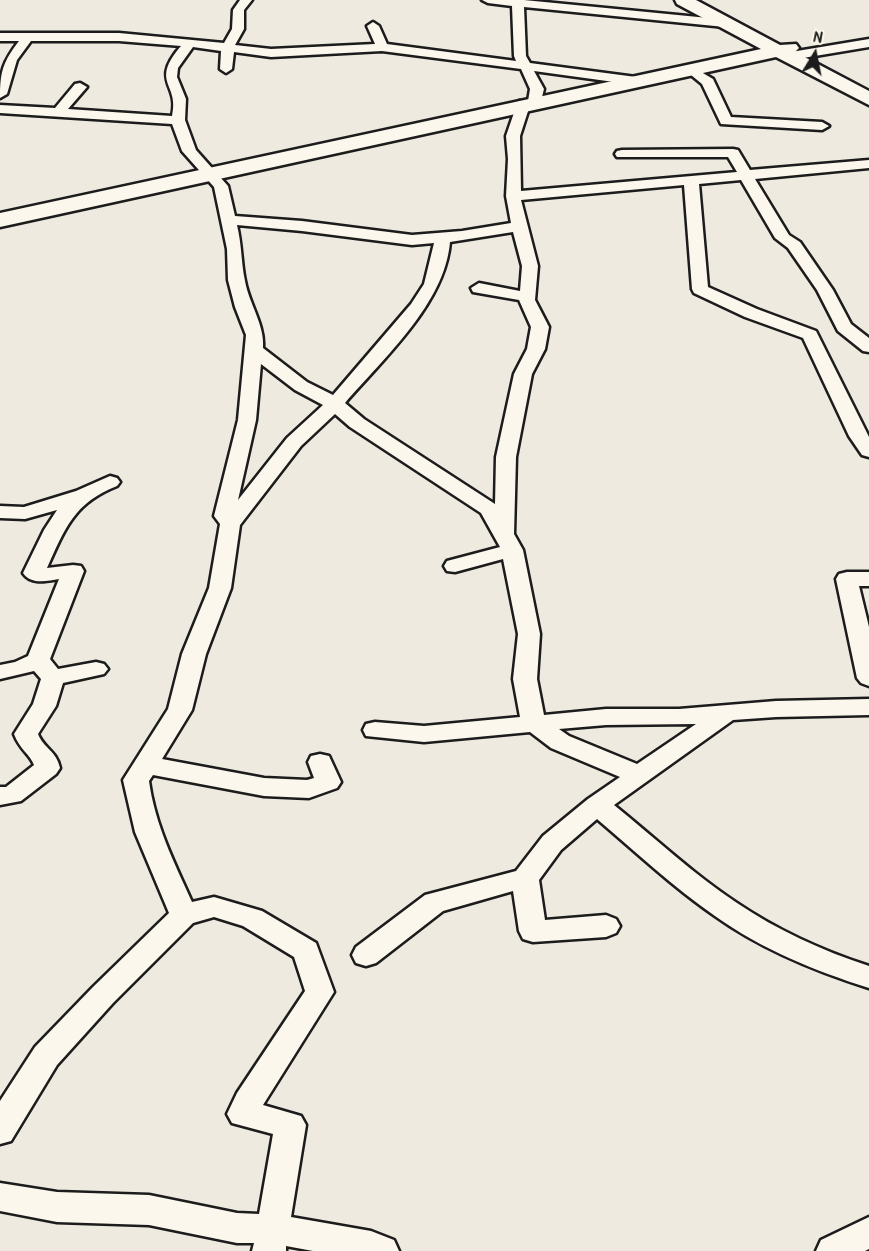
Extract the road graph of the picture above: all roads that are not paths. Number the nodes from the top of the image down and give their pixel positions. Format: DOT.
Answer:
graph roads {
  1 [pos="246,0"];
  2 [pos="488,0"];
  3 [pos="683,0"];
  4 [pos="696,0"];
  5 [pos="518,2"];
  6 [pos="725,23"];
  7 [pos="373,26"];
  8 [pos="0,37"];
  9 [pos="26,39"];
  10 [pos="190,43"];
  11 [pos="869,43"];
  12 [pos="228,47"];
  13 [pos="382,47"];
  14 [pos="790,52"];
  15 [pos="6,60"];
  16 [pos="527,67"];
  17 [pos="226,69"];
  18 [pos="691,70"];
  19 [pos="636,81"];
  20 [pos="80,87"];
  21 [pos="869,90"];
  22 [pos="0,94"];
  23 [pos="869,99"];
  24 [pos="529,103"];
  25 [pos="0,109"];
  26 [pos="59,112"];
  27 [pos="178,120"];
  28 [pos="822,126"];
  29 [pos="622,154"];
  30 [pos="869,164"];
  31 [pos="212,174"];
  32 [pos="746,175"];
  33 [pos="691,180"];
  34 [pos="513,196"];
  35 [pos="0,220"];
  36 [pos="228,220"];
  37 [pos="518,226"];
  38 [pos="442,238"];
  39 [pos="479,288"];
  40 [pos="526,297"];
  41 [pos="869,347"];
  42 [pos="255,351"];
  43 [pos="335,404"];
  44 [pos="869,451"];
  45 [pos="110,482"];
  46 [pos="80,495"];
  47 [pos="0,500"];
  48 [pos="0,512"];
  49 [pos="25,513"];
  50 [pos="230,524"];
  51 [pos="53,528"];
  52 [pos="508,544"];
  53 [pos="455,566"];
  54 [pos="869,579"];
  55 [pos="46,669"];
  56 [pos="96,669"];
  57 [pos="0,672"];
  58 [pos="869,678"];
  59 [pos="869,708"];
  60 [pos="728,713"];
  61 [pos="533,722"];
  62 [pos="375,730"];
  63 [pos="320,762"];
  64 [pos="147,765"];
  65 [pos="639,775"];
  66 [pos="0,796"];
  67 [pos="597,805"];
  68 [pos="525,878"];
  69 [pos="184,915"];
  70 [pos="606,926"];
  71 [pos="366,955"];
  72 [pos="869,977"];
  73 [pos="0,1131"];
  74 [pos="0,1197"];
  75 [pos="869,1232"];
  76 [pos="271,1240"];
  77 [pos="382,1251"];
  78 [pos="833,1251"];
  1 -- 12 [label="street"];
  2 -- 5 [label="street"];
  3 -- 6 [label="street"];
  4 -- 14 [label="street"];
  5 -- 6 [label="street"];
  5 -- 16 [label="street"];
  6 -- 14 [label="street"];
  7 -- 13 [label="street"];
  8 -- 9 [label="street"];
  9 -- 10 [label="street"];
  9 -- 15 [label="street"];
  10 -- 12 [label="street"];
  10 -- 27 [label="street"];
  11 -- 14 [label="street"];
  12 -- 13 [label="street"];
  12 -- 17 [label="street"];
  13 -- 16 [label="street"];
  14 -- 18 [label="street"];
  14 -- 21 [label="street"];
  14 -- 23 [label="street"];
  15 -- 22 [label="street"];
  16 -- 19 [label="street"];
  16 -- 24 [label="street"];
  18 -- 19 [label="street"];
  18 -- 28 [label="street"];
  19 -- 24 [label="street"];
  20 -- 26 [label="street"];
  24 -- 31 [label="street"];
  24 -- 34 [label="street"];
  25 -- 26 [label="street"];
  26 -- 27 [label="street"];
  27 -- 31 [label="street"];
  29 -- 32 [label="street"];
  30 -- 32 [label="street"];
  31 -- 35 [label="street"];
  31 -- 36 [label="street"];
  32 -- 33 [label="street"];
  32 -- 41 [label="street"];
  33 -- 34 [label="street"];
  33 -- 44 [label="street"];
  34 -- 37 [label="street"];
  36 -- 38 [label="street"];
  36 -- 42 [label="street"];
  37 -- 38 [label="street"];
  37 -- 40 [label="street"];
  38 -- 43 [label="street"];
  39 -- 40 [label="street"];
  40 -- 52 [label="street"];
  42 -- 43 [label="street"];
  42 -- 50 [label="street"];
  43 -- 50 [label="street"];
  43 -- 52 [label="street"];
  45 -- 46 [label="street"];
  46 -- 49 [label="street"];
  46 -- 51 [label="street"];
  47 -- 49 [label="street"];
  48 -- 49 [label="street"];
  49 -- 51 [label="street"];
  50 -- 64 [label="street"];
  51 -- 55 [label="street"];
  52 -- 53 [label="street"];
  52 -- 61 [label="street"];
  54 -- 58 [label="street"];
  55 -- 56 [label="street"];
  55 -- 57 [label="street"];
  55 -- 66 [label="street"];
  59 -- 60 [label="street"];
  60 -- 61 [label="street"];
  60 -- 65 [label="street"];
  61 -- 62 [label="street"];
  61 -- 65 [label="street"];
  63 -- 64 [label="street"];
  64 -- 69 [label="street"];
  65 -- 67 [label="street"];
  67 -- 68 [label="street"];
  67 -- 72 [label="street"];
  68 -- 70 [label="street"];
  68 -- 71 [label="street"];
  69 -- 73 [label="street"];
  69 -- 76 [label="street"];
  74 -- 76 [label="street"];
  75 -- 78 [label="street"];
  76 -- 77 [label="street"];
}
